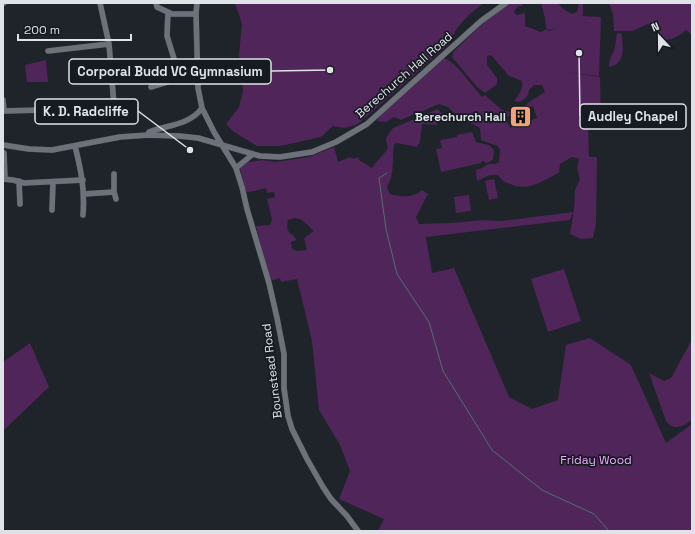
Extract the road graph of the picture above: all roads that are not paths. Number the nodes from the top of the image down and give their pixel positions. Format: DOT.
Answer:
graph roads {
  1 [pos="100,3"];
  2 [pos="156,3"];
  3 [pos="197,3"];
  4 [pos="506,3"];
  5 [pos="168,12"];
  6 [pos="196,14"];
  7 [pos="109,44"];
  8 [pos="48,51"];
  9 [pos="151,87"];
  10 [pos="3,100"];
  11 [pos="202,108"];
  12 [pos="3,111"];
  13 [pos="214,132"];
  14 [pos="148,135"];
  15 [pos="209,141"];
  16 [pos="222,144"];
  17 [pos="3,145"];
  18 [pos="75,146"];
  19 [pos="4,153"];
  20 [pos="253,154"];
  21 [pos="236,168"];
  22 [pos="114,174"];
  23 [pos="4,179"];
  24 [pos="83,180"];
  25 [pos="19,181"];
  26 [pos="53,182"];
  27 [pos="114,192"];
  28 [pos="84,194"];
  29 [pos="116,199"];
  30 [pos="20,204"];
  31 [pos="52,210"];
  32 [pos="83,215"];
  33 [pos="358,531"];
  1 -- 7 [label="street"];
  2 -- 5 [label="street"];
  3 -- 6 [label="street, Bounstead Road"];
  4 -- 20 [label="street, Berechurch Hall Road"];
  5 -- 6 [label="street"];
  5 -- 9 [label="street"];
  6 -- 11 [label="street, Bounstead Road"];
  7 -- 8 [label="street"];
  7 -- 12 [label="street"];
  10 -- 12 [label="street"];
  11 -- 13 [label="street, Bounstead Road"];
  11 -- 14 [label="street"];
  13 -- 15 [label="street"];
  13 -- 16 [label="street, Bounstead Road"];
  14 -- 15 [label="street, Berechurch Hall Road"];
  14 -- 18 [label="street, Berechurch Hall Road"];
  15 -- 16 [label="street, Berechurch Hall Road"];
  16 -- 20 [label="street, Berechurch Hall Road"];
  16 -- 21 [label="street, Bounstead Road"];
  17 -- 18 [label="street, Berechurch Hall Road"];
  18 -- 24 [label="street"];
  19 -- 23 [label="street"];
  20 -- 21 [label="street"];
  21 -- 33 [label="street, Bounstead Road"];
  22 -- 27 [label="street"];
  23 -- 25 [label="street"];
  24 -- 26 [label="street"];
  24 -- 28 [label="street"];
  25 -- 26 [label="street"];
  25 -- 30 [label="street"];
  26 -- 31 [label="street"];
  27 -- 28 [label="street"];
  27 -- 29 [label="street"];
  28 -- 32 [label="street"];
}
